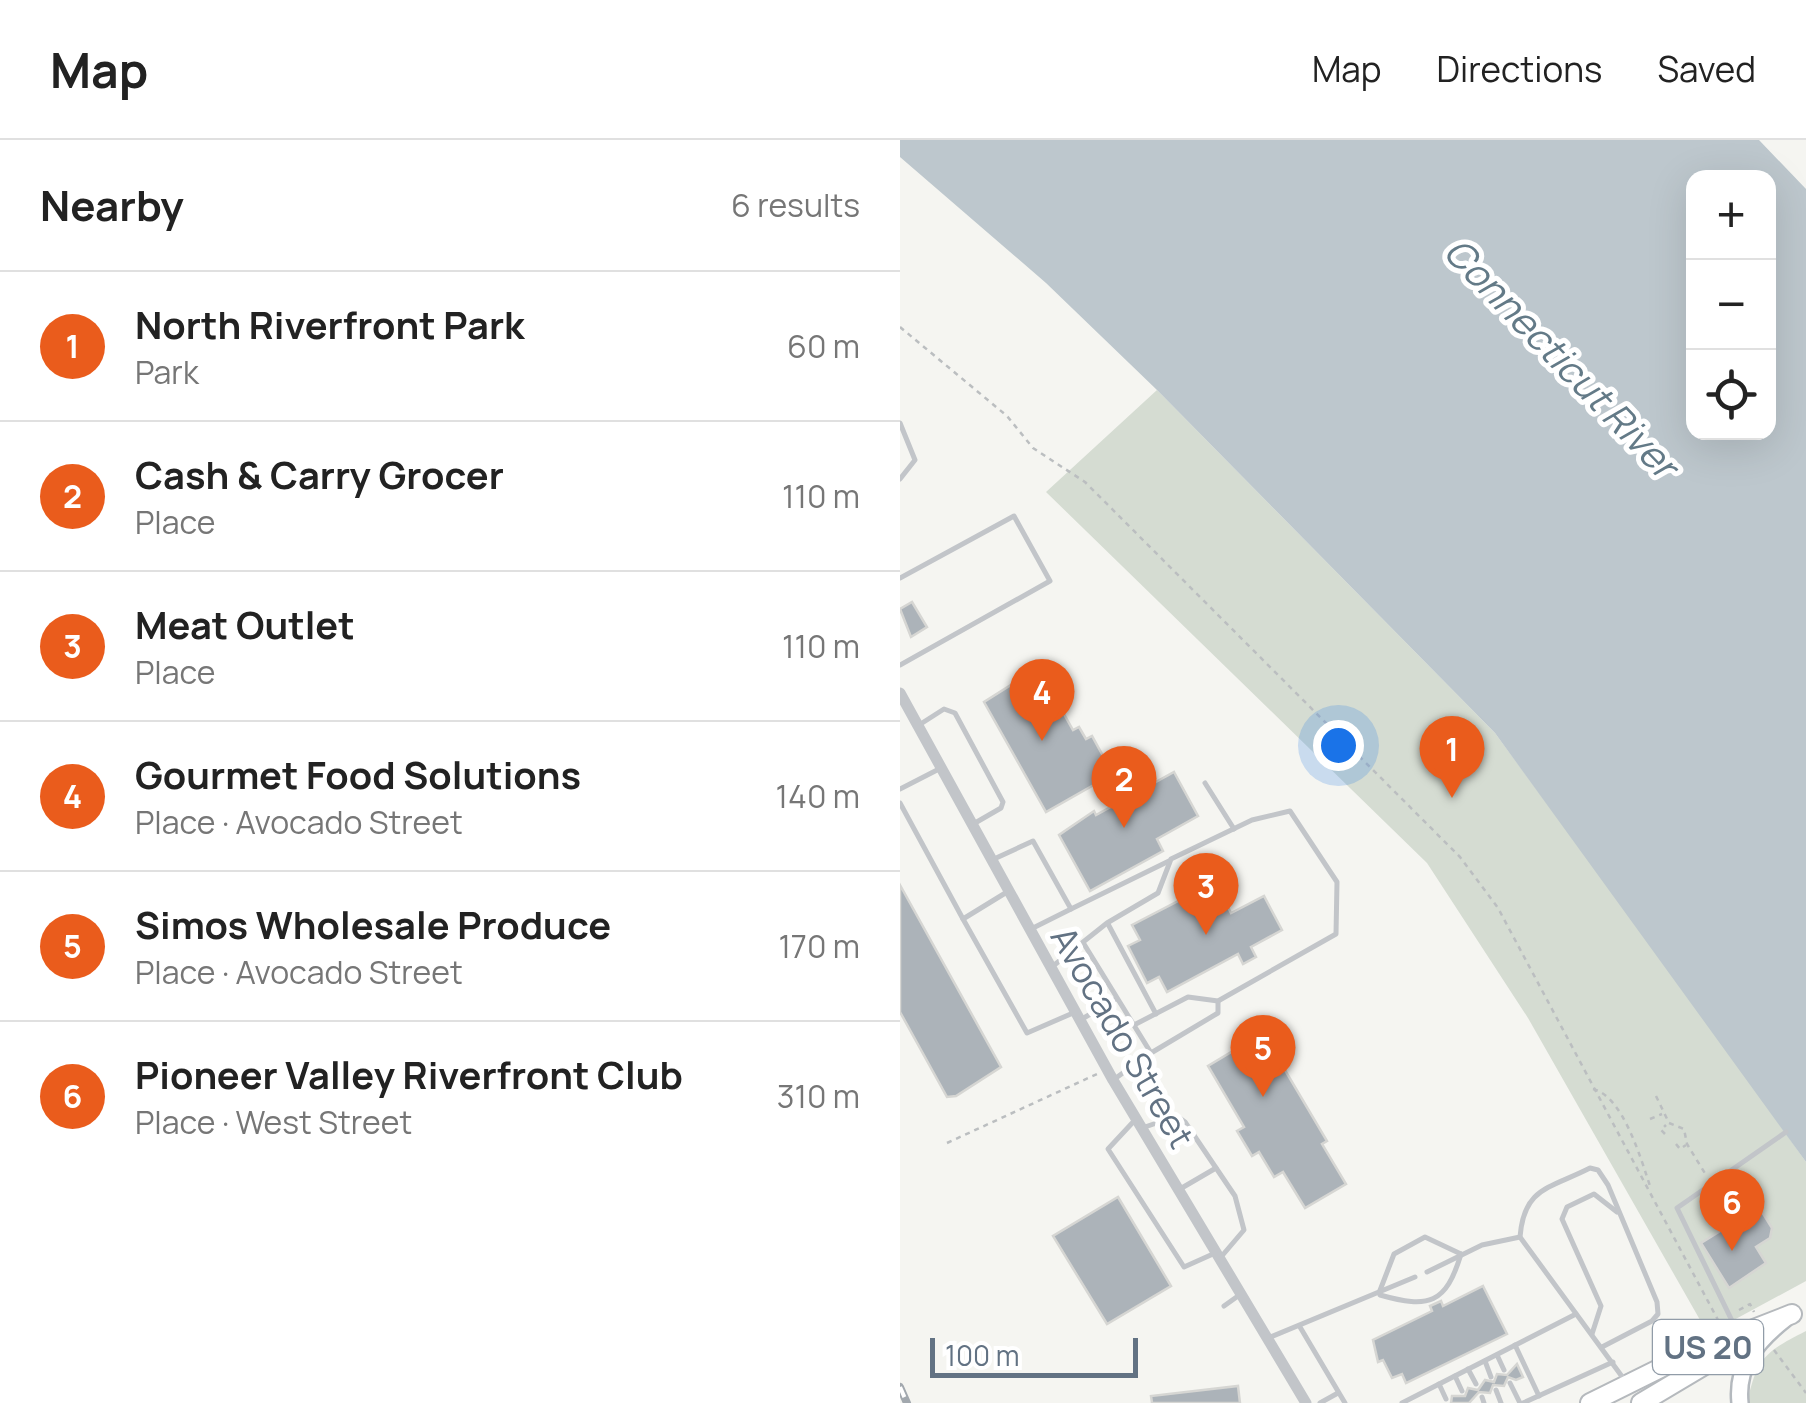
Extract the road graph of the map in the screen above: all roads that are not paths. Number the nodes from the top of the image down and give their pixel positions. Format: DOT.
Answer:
graph roads {
  1 [pos="900,423"];
  2 [pos="900,479"];
  3 [pos="900,578"];
  4 [pos="900,666"];
  5 [pos="900,694"];
  6 [pos="918,726"];
  7 [pos="941,768"];
  8 [pos="1205,783"];
  9 [pos="900,789"];
  10 [pos="900,803"];
  11 [pos="972,824"];
  12 [pos="1234,828"];
  13 [pos="1171,859"];
  14 [pos="992,860"];
  15 [pos="1008,891"];
  16 [pos="1071,909"];
  17 [pos="963,920"];
  18 [pos="1107,923"];
  19 [pos="1030,930"];
  20 [pos="1084,944"];
  21 [pos="1050,967"];
  22 [pos="1118,999"];
  23 [pos="1218,1001"];
  24 [pos="1156,1014"];
  25 [pos="1078,1016"];
  26 [pos="1134,1025"];
  27 [pos="1151,1054"];
  28 [pos="1110,1075"];
  29 [pos="1139,1124"];
  30 [pos="1786,1132"];
  31 [pos="1216,1168"];
  32 [pos="1178,1190"];
  33 [pos="1620,1213"];
  34 [pos="1520,1236"];
  35 [pos="1461,1254"];
  36 [pos="1218,1256"];
  37 [pos="1426,1272"];
  38 [pos="1416,1277"];
  39 [pos="1240,1294"];
  40 [pos="1378,1295"];
  41 [pos="1224,1306"];
  42 [pos="1799,1311"];
  43 [pos="1576,1314"];
  44 [pos="1300,1327"];
  45 [pos="1592,1334"];
  46 [pos="1739,1334"];
  47 [pos="1268,1338"];
  48 [pos="1515,1345"];
  49 [pos="1602,1347"];
  50 [pos="1496,1355"];
  51 [pos="1485,1361"];
  52 [pos="1614,1362"];
  53 [pos="1468,1369"];
  54 [pos="1504,1370"];
  55 [pos="1456,1376"];
  56 [pos="1491,1377"];
  57 [pos="1510,1383"];
  58 [pos="1439,1384"];
  59 [pos="1476,1384"];
  60 [pos="1627,1385"];
  61 [pos="1496,1390"];
  62 [pos="1462,1391"];
  63 [pos="1338,1393"];
  64 [pos="1540,1396"];
  65 [pos="1446,1399"];
  66 [pos="1306,1403"];
  67 [pos="1320,1403"];
  68 [pos="1345,1403"];
  69 [pos="1402,1403"];
  70 [pos="1501,1403"];
  71 [pos="1522,1403"];
  72 [pos="1590,1403"];
  73 [pos="1639,1403"];
  74 [pos="1740,1403"];
  1 -- 2 [label="lane"];
  3 -- 4 [label="lane"];
  5 -- 6 [label="street, Avocado Street"];
  6 -- 7 [label="street, Avocado Street"];
  6 -- 11 [label="lane"];
  7 -- 9 [label="lane"];
  7 -- 11 [label="street, Avocado Street"];
  8 -- 12 [label="lane"];
  10 -- 17 [label="lane"];
  11 -- 14 [label="street, Avocado Street"];
  12 -- 13 [label="lane"];
  12 -- 23 [label="lane"];
  13 -- 16 [label="lane"];
  13 -- 18 [label="lane"];
  14 -- 15 [label="street, Avocado Street"];
  14 -- 16 [label="lane"];
  15 -- 17 [label="lane"];
  15 -- 19 [label="street, Avocado Street"];
  16 -- 19 [label="lane"];
  17 -- 25 [label="lane"];
  18 -- 20 [label="lane"];
  18 -- 24 [label="lane"];
  19 -- 21 [label="street, Avocado Street"];
  20 -- 21 [label="lane"];
  20 -- 22 [label="lane"];
  21 -- 25 [label="street, Avocado Street"];
  22 -- 25 [label="lane"];
  22 -- 26 [label="lane"];
  23 -- 24 [label="lane"];
  23 -- 27 [label="lane"];
  24 -- 26 [label="lane"];
  25 -- 28 [label="street, Avocado Street"];
  26 -- 27 [label="lane"];
  27 -- 28 [label="lane"];
  28 -- 29 [label="street, Avocado Street"];
  29 -- 31 [label="lane"];
  29 -- 32 [label="street, Avocado Street"];
  29 -- 36 [label="lane"];
  30 -- 46 [label="lane"];
  31 -- 32 [label="lane"];
  31 -- 36 [label="lane"];
  32 -- 36 [label="street, Avocado Street"];
  33 -- 34 [label="lane"];
  33 -- 45 [label="lane"];
  33 -- 49 [label="lane"];
  34 -- 35 [label="lane"];
  34 -- 43 [label="lane"];
  35 -- 37 [label="lane"];
  35 -- 40 [label="lane"];
  35 -- 40 [label="lane"];
  36 -- 39 [label="street, Avocado Street"];
  38 -- 40 [label="lane"];
  39 -- 41 [label="lane"];
  39 -- 47 [label="street, Avocado Street"];
  40 -- 44 [label="lane"];
  42 -- 46 [label="main road, US 20"];
  42 -- 73 [label="main road, US 20"];
  42 -- 74 [label="street"];
  43 -- 45 [label="lane"];
  43 -- 48 [label="lane"];
  44 -- 47 [label="lane"];
  44 -- 63 [label="lane"];
  45 -- 49 [label="lane"];
  46 -- 60 [label="main road, US 20"];
  47 -- 66 [label="street, Avocado Street"];
  48 -- 50 [label="lane"];
  48 -- 64 [label="lane"];
  49 -- 52 [label="lane"];
  50 -- 51 [label="lane"];
  50 -- 54 [label="lane"];
  51 -- 53 [label="lane"];
  51 -- 56 [label="lane"];
  52 -- 60 [label="lane"];
  52 -- 64 [label="lane"];
  53 -- 55 [label="lane"];
  53 -- 59 [label="lane"];
  55 -- 58 [label="lane"];
  55 -- 62 [label="lane"];
  57 -- 71 [label="lane"];
  58 -- 65 [label="lane"];
  58 -- 69 [label="lane"];
  60 -- 72 [label="main road, US 20"];
  60 -- 73 [label="main road"];
  61 -- 70 [label="lane"];
  63 -- 67 [label="lane"];
  63 -- 68 [label="lane"];
  64 -- 71 [label="lane"];
}
